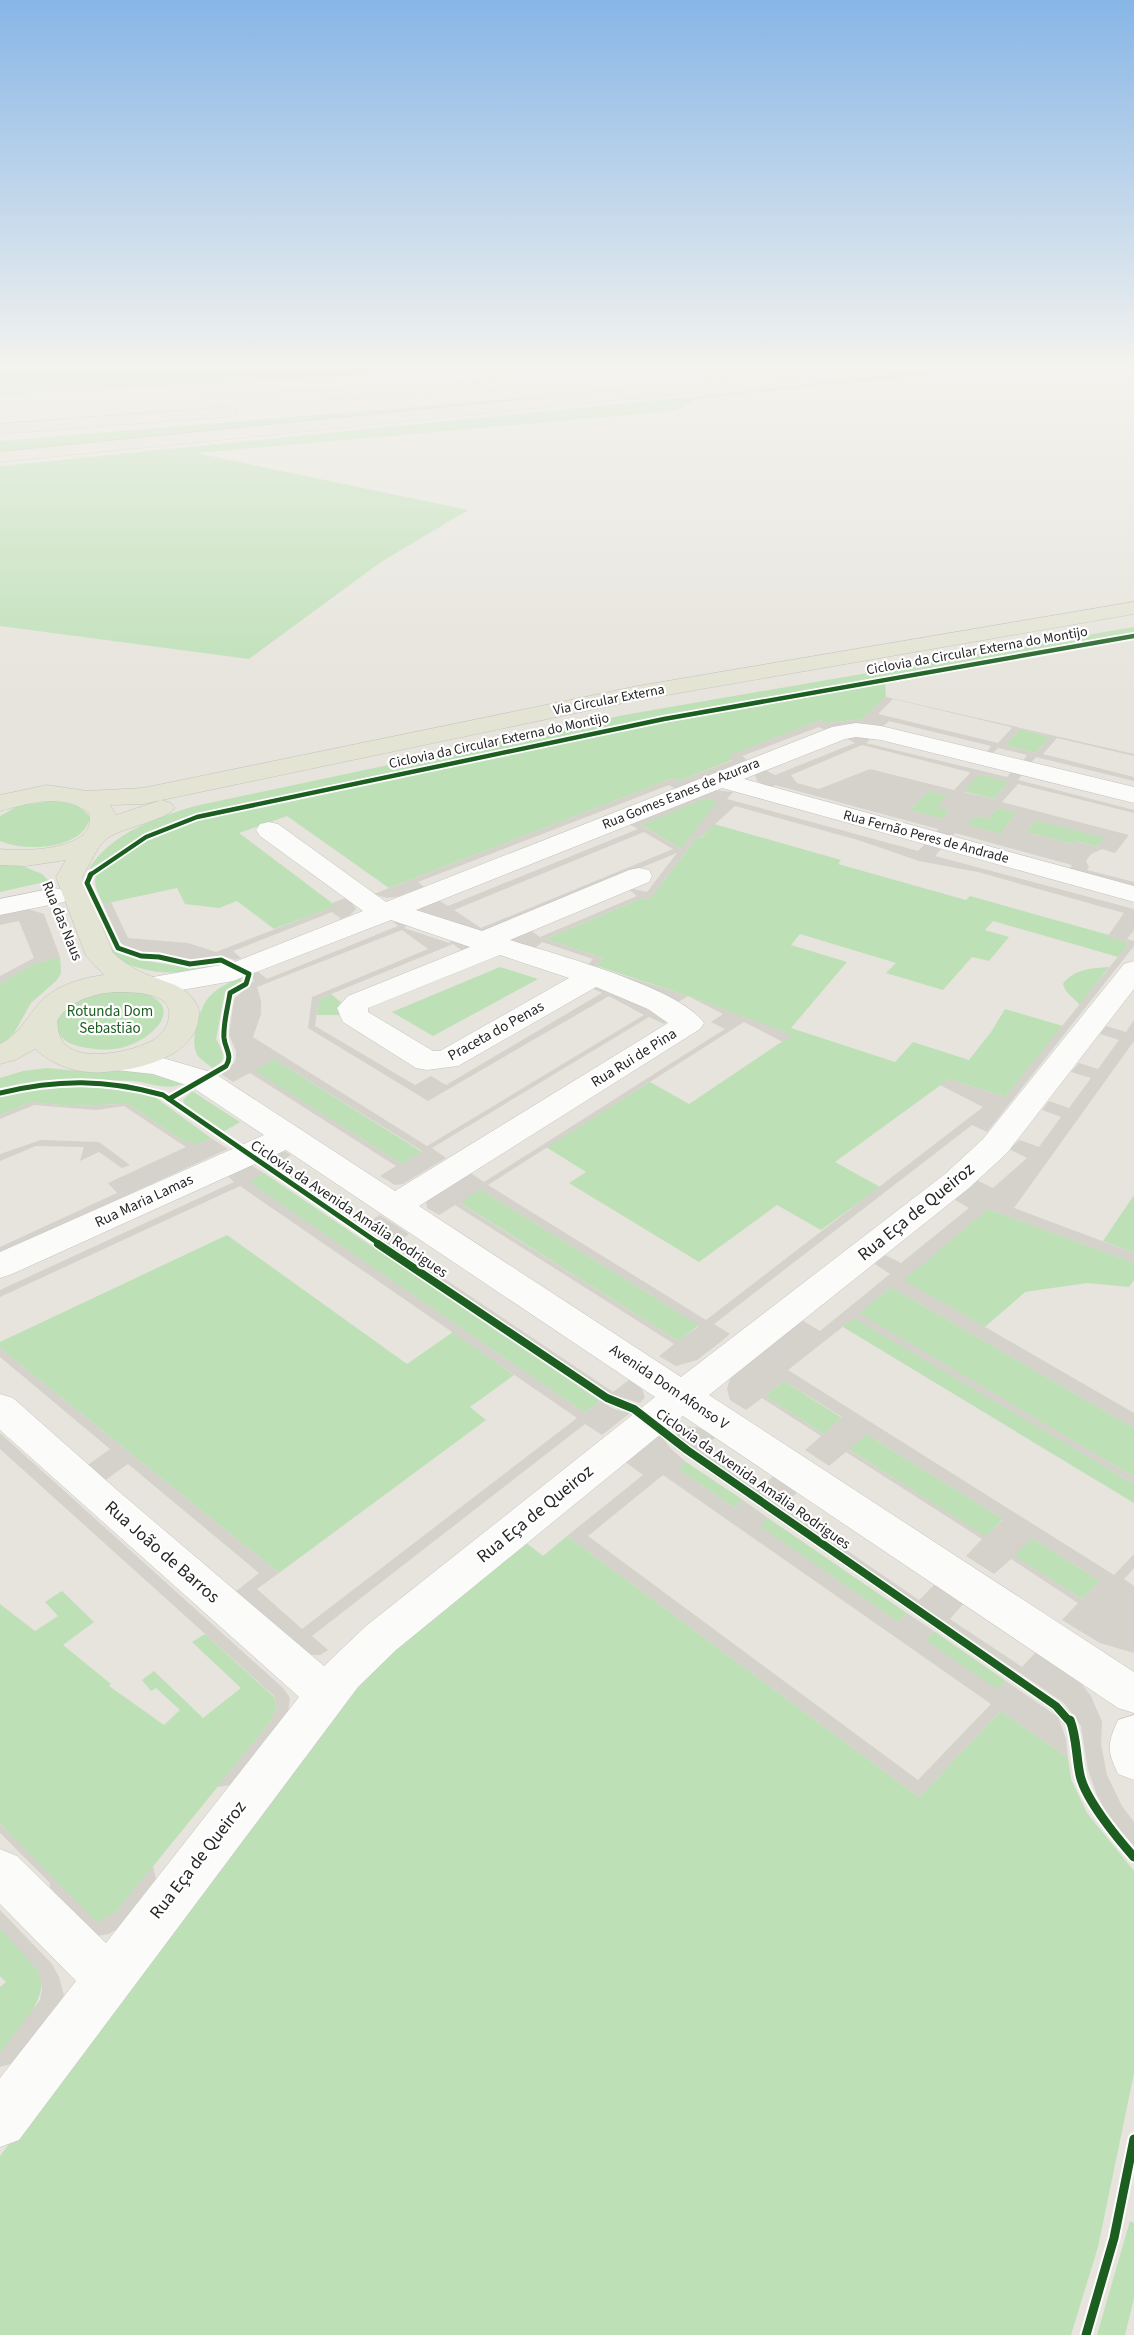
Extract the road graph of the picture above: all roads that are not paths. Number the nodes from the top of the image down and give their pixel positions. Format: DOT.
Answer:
graph roads {
  1 [pos="1134,608"];
  2 [pos="1134,620"];
  3 [pos="718,779"];
  4 [pos="1134,795"];
  5 [pos="86,799"];
  6 [pos="0,803"];
  7 [pos="269,830"];
  8 [pos="96,835"];
  9 [pos="4,858"];
  10 [pos="639,876"];
  11 [pos="1134,894"];
  12 [pos="54,896"];
  13 [pos="0,907"];
  14 [pos="385,911"];
  15 [pos="488,944"];
  16 [pos="242,969"];
  17 [pos="1134,970"];
  18 [pos="592,977"];
  19 [pos="149,985"];
  20 [pos="51,1011"];
  21 [pos="183,1025"];
  22 [pos="0,1055"];
  23 [pos="108,1063"];
  24 [pos="0,1072"];
  25 [pos="203,1080"];
  26 [pos="289,1136"];
  27 [pos="395,1206"];
  28 [pos="0,1266"];
  29 [pos="683,1397"];
  30 [pos="0,1408"];
  31 [pos="326,1694"];
  32 [pos="1134,1695"];
  33 [pos="1134,1734"];
  34 [pos="1134,1760"];
  35 [pos="0,1871"];
  36 [pos="108,1979"];
  37 [pos="0,2121"];
  1 -- 5 [label="main road, Via Circular Externa"];
  2 -- 8 [label="main road, Via Circular Externa"];
  3 -- 4 [label="street, Rua Gomes Eanes de Azurara"];
  3 -- 11 [label="street, Rua Fernão Peres de Andrade"];
  3 -- 14 [label="street, Rua Gomes Eanes de Azurara"];
  5 -- 6 [label="main road, Via Circular Externa"];
  5 -- 8 [label="main road"];
  7 -- 14 [label="street, Rua Rui de Pina"];
  8 -- 9 [label="main road, Via Circular Externa"];
  8 -- 19 [label="main road, Rua das Naus"];
  9 -- 12 [label="main road, Rua das Naus"];
  10 -- 15 [label="street"];
  12 -- 13 [label="street"];
  12 -- 20 [label="main road, Rua das Naus"];
  14 -- 15 [label="street, Rua Rui de Pina"];
  14 -- 16 [label="street, Rua Gomes Eanes de Azurara"];
  15 -- 18 [label="street, Rua Rui de Pina"];
  15 -- 18 [label="street, Praceta do Penas"];
  16 -- 19 [label="street, Rua Gomes Eanes de Azurara"];
  16 -- 21 [label="street, Rua Gomes Eanes de Azurara"];
  17 -- 29 [label="street, Rua Eça de Queiroz"];
  18 -- 27 [label="street, Rua Rui de Pina"];
  19 -- 20 [label="main road"];
  19 -- 21 [label="main road"];
  20 -- 22 [label="main road"];
  20 -- 23 [label="main road"];
  21 -- 23 [label="main road"];
  21 -- 25 [label="street, Avenida Dom Afonso V"];
  23 -- 24 [label="main road"];
  23 -- 25 [label="street, Avenida Dom Afonso V"];
  25 -- 26 [label="street, Avenida Dom Afonso V"];
  26 -- 27 [label="street, Avenida Dom Afonso V"];
  26 -- 28 [label="street, Rua Maria Lamas"];
  27 -- 29 [label="street, Avenida Dom Afonso V"];
  29 -- 31 [label="street, Rua Eça de Queiroz"];
  29 -- 32 [label="street, Avenida Dom Afonso V"];
  30 -- 31 [label="street, Rua João de Barros"];
  31 -- 36 [label="street, Rua Eça de Queiroz"];
  33 -- 34 [label="street"];
  35 -- 36 [label="street"];
  36 -- 37 [label="street, Rua Eça de Queiroz"];
}
